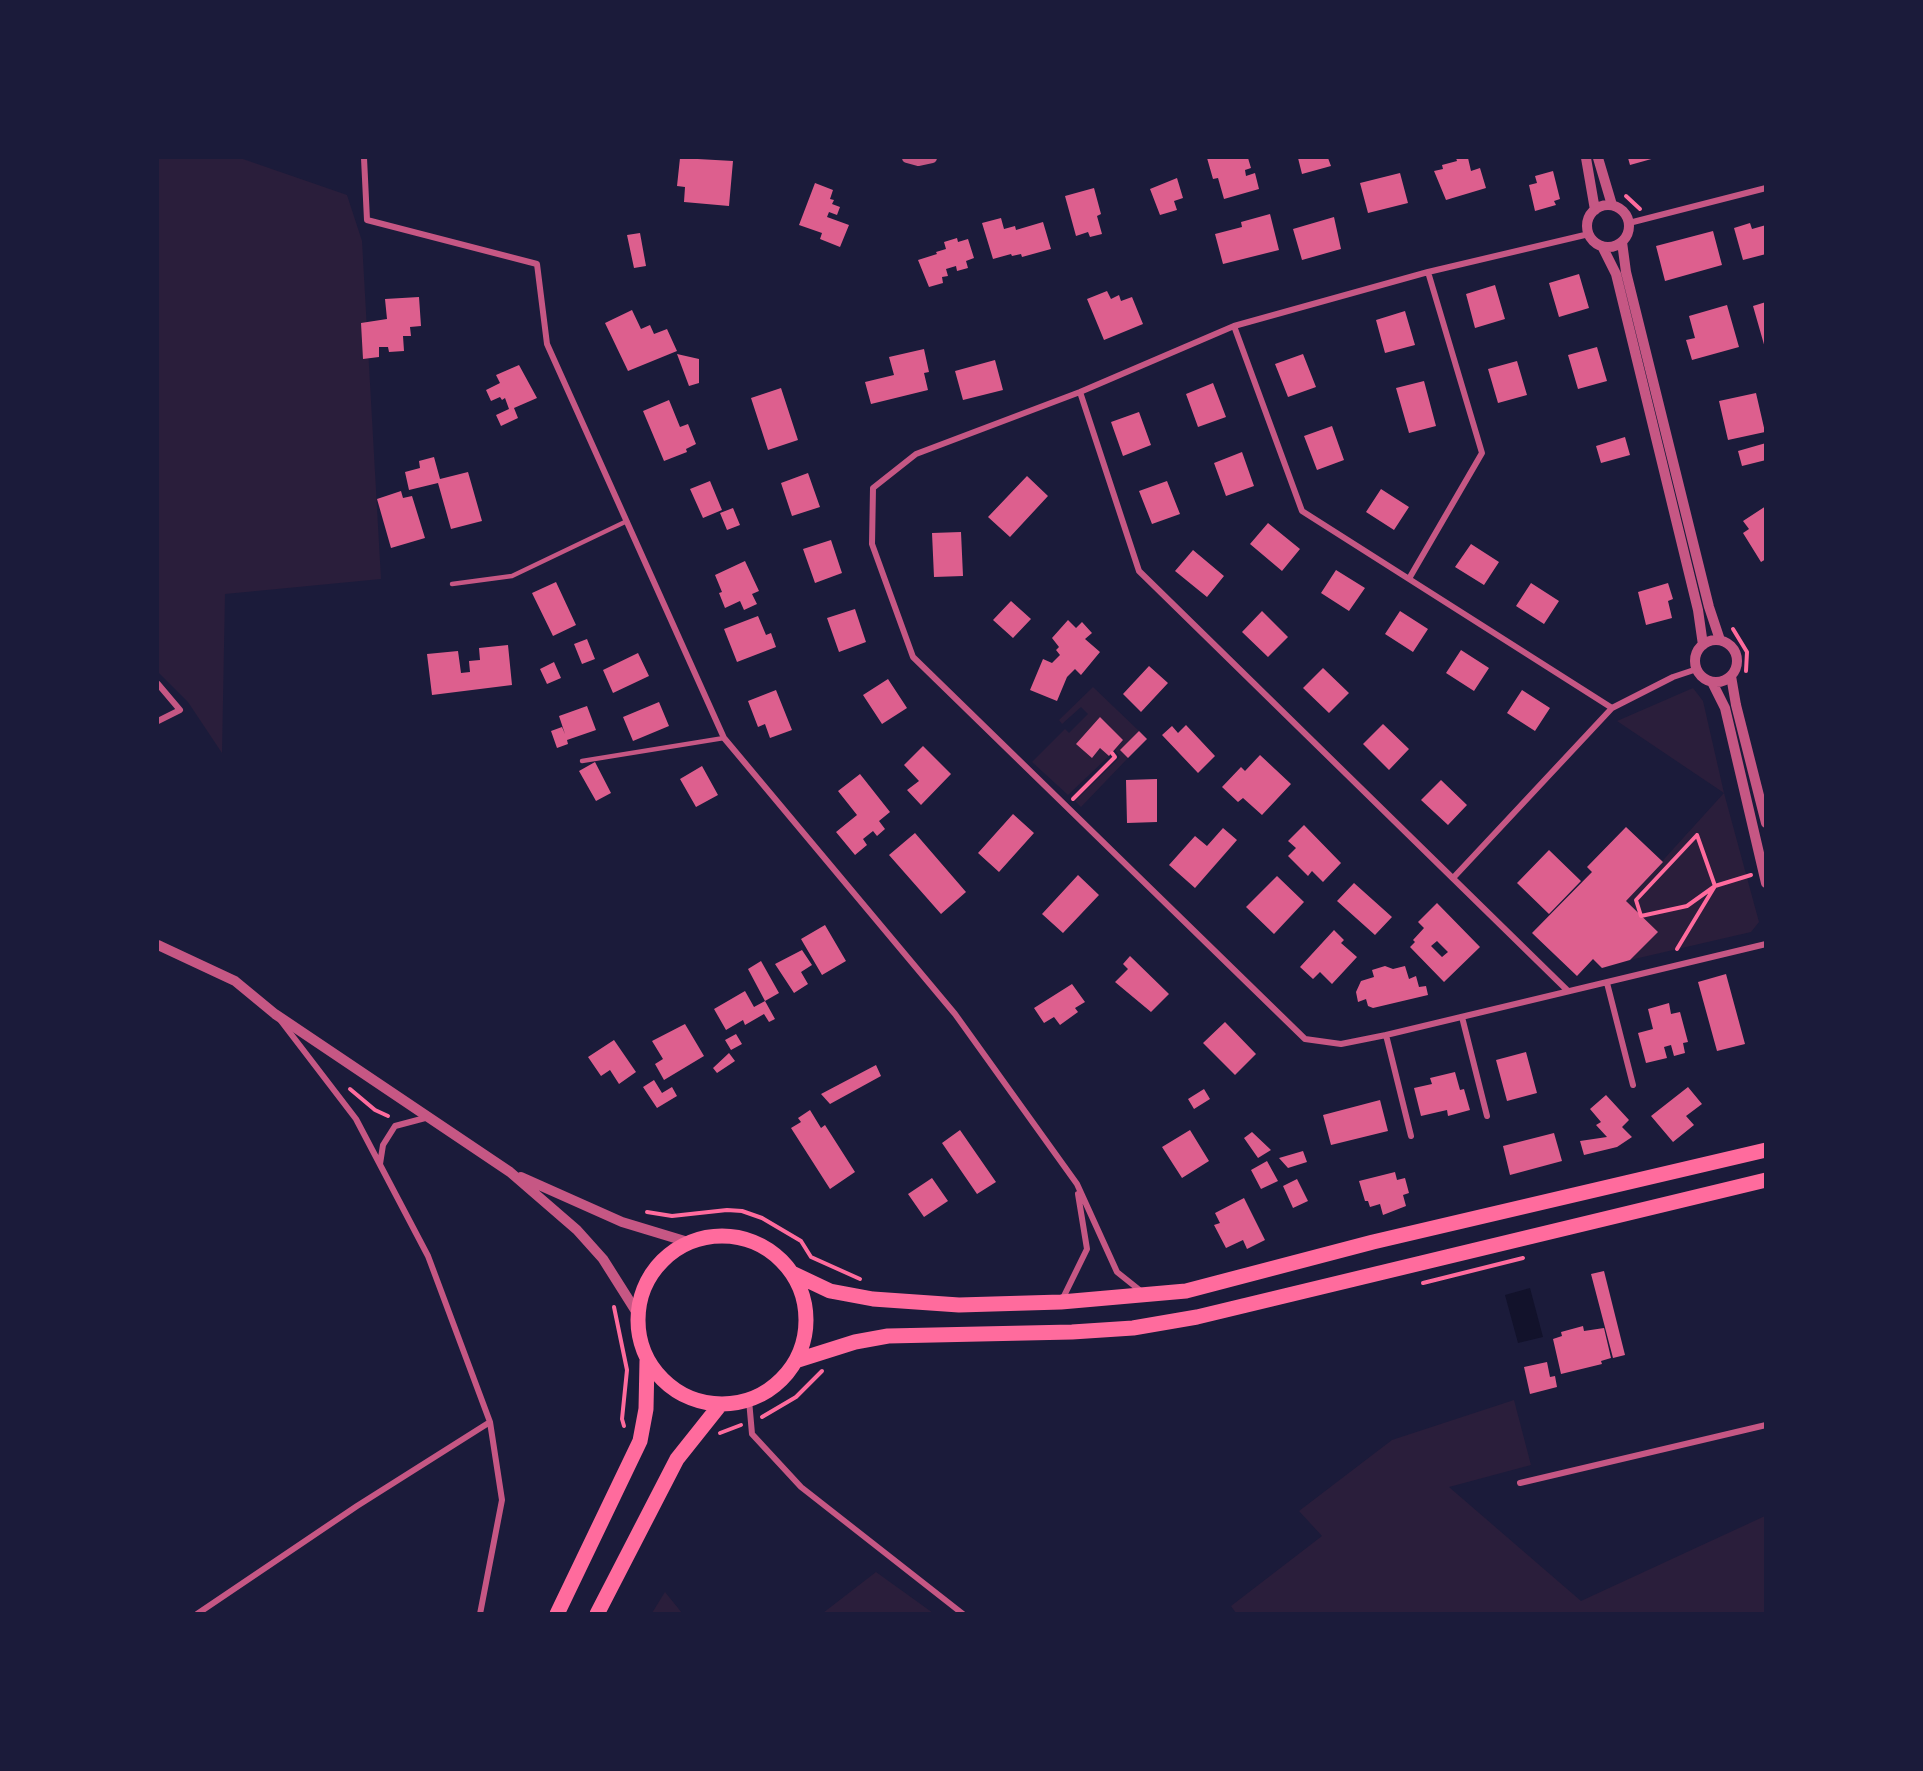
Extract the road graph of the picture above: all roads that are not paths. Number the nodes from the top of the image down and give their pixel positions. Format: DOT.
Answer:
graph roads {
  1 [pos="364,158"];
  2 [pos="907,158"];
  3 [pos="932,158"];
  4 [pos="1586,158"];
  5 [pos="1598,158"];
  6 [pos="1766,188"];
  7 [pos="1612,206"];
  8 [pos="1595,210"];
  9 [pos="1629,223"];
  10 [pos="1589,234"];
  11 [pos="1622,242"];
  12 [pos="1602,246"];
  13 [pos="1428,272"];
  14 [pos="1234,327"];
  15 [pos="1080,392"];
  16 [pos="627,521"];
  17 [pos="1410,577"];
  18 [pos="452,584"];
  19 [pos="1720,640"];
  20 [pos="1703,645"];
  21 [pos="1697,669"];
  22 [pos="1731,676"];
  23 [pos="1712,682"];
  24 [pos="158,684"];
  25 [pos="1612,708"];
  26 [pos="158,721"];
  27 [pos="724,738"];
  28 [pos="582,761"];
  29 [pos="1766,823"];
  30 [pos="1454,877"];
  31 [pos="1766,883"];
  32 [pos="1766,944"];
  33 [pos="158,945"];
  34 [pos="1607,983"];
  35 [pos="1568,991"];
  36 [pos="275,1014"];
  37 [pos="1462,1017"];
  38 [pos="1386,1035"];
  39 [pos="1633,1085"];
  40 [pos="1487,1116"];
  41 [pos="429,1117"];
  42 [pos="1412,1136"];
  43 [pos="1766,1150"];
  44 [pos="380,1165"];
  45 [pos="510,1172"];
  46 [pos="1766,1180"];
  47 [pos="1077,1184"];
  48 [pos="688,1242"];
  49 [pos="792,1273"];
  50 [pos="1147,1295"];
  51 [pos="1061,1302"];
  52 [pos="639,1316"];
  53 [pos="798,1360"];
  54 [pos="647,1361"];
  55 [pos="749,1400"];
  56 [pos="720,1405"];
  57 [pos="490,1422"];
  58 [pos="1766,1425"];
  59 [pos="1520,1483"];
  60 [pos="197,1614"];
  61 [pos="480,1614"];
  62 [pos="557,1614"];
  63 [pos="597,1614"];
  64 [pos="963,1614"];
  1 -- 16 [label="street"];
  2 -- 3 [label="street"];
  4 -- 8 [label="street"];
  5 -- 7 [label="street"];
  6 -- 9 [label="street"];
  7 -- 8 [label="street"];
  7 -- 9 [label="street"];
  8 -- 10 [label="street"];
  9 -- 11 [label="street"];
  10 -- 12 [label="street"];
  10 -- 13 [label="street"];
  11 -- 12 [label="street"];
  11 -- 19 [label="street"];
  12 -- 20 [label="street"];
  13 -- 14 [label="street"];
  13 -- 17 [label="street"];
  14 -- 15 [label="street"];
  14 -- 17 [label="street"];
  15 -- 30 [label="street"];
  15 -- 38 [label="street"];
  16 -- 18 [label="lane"];
  16 -- 27 [label="street"];
  17 -- 25 [label="street"];
  19 -- 20 [label="street"];
  19 -- 22 [label="street"];
  20 -- 21 [label="street"];
  21 -- 23 [label="street"];
  21 -- 25 [label="street"];
  22 -- 23 [label="street"];
  22 -- 29 [label="street"];
  23 -- 31 [label="street"];
  24 -- 26 [label="street"];
  25 -- 30 [label="street"];
  27 -- 28 [label="lane"];
  27 -- 47 [label="street"];
  30 -- 35 [label="street"];
  32 -- 34 [label="street"];
  33 -- 36 [label="street"];
  34 -- 35 [label="street"];
  34 -- 39 [label="street"];
  35 -- 37 [label="street"];
  36 -- 41 [label="street"];
  36 -- 44 [label="street"];
  37 -- 38 [label="street"];
  37 -- 40 [label="street"];
  38 -- 42 [label="street"];
  41 -- 44 [label="street"];
  41 -- 45 [label="street"];
  43 -- 50 [label="main road"];
  44 -- 57 [label="street"];
  45 -- 48 [label="street"];
  45 -- 52 [label="street"];
  46 -- 53 [label="main road"];
  47 -- 50 [label="street"];
  47 -- 51 [label="street"];
  48 -- 49 [label="main road"];
  48 -- 52 [label="main road"];
  49 -- 51 [label="main road"];
  49 -- 53 [label="main road"];
  50 -- 51 [label="main road"];
  52 -- 54 [label="main road"];
  53 -- 55 [label="main road"];
  54 -- 56 [label="main road"];
  54 -- 62 [label="main road"];
  55 -- 56 [label="main road"];
  55 -- 64 [label="street"];
  56 -- 63 [label="main road"];
  57 -- 60 [label="street"];
  57 -- 61 [label="street"];
  58 -- 59 [label="street"];
}
